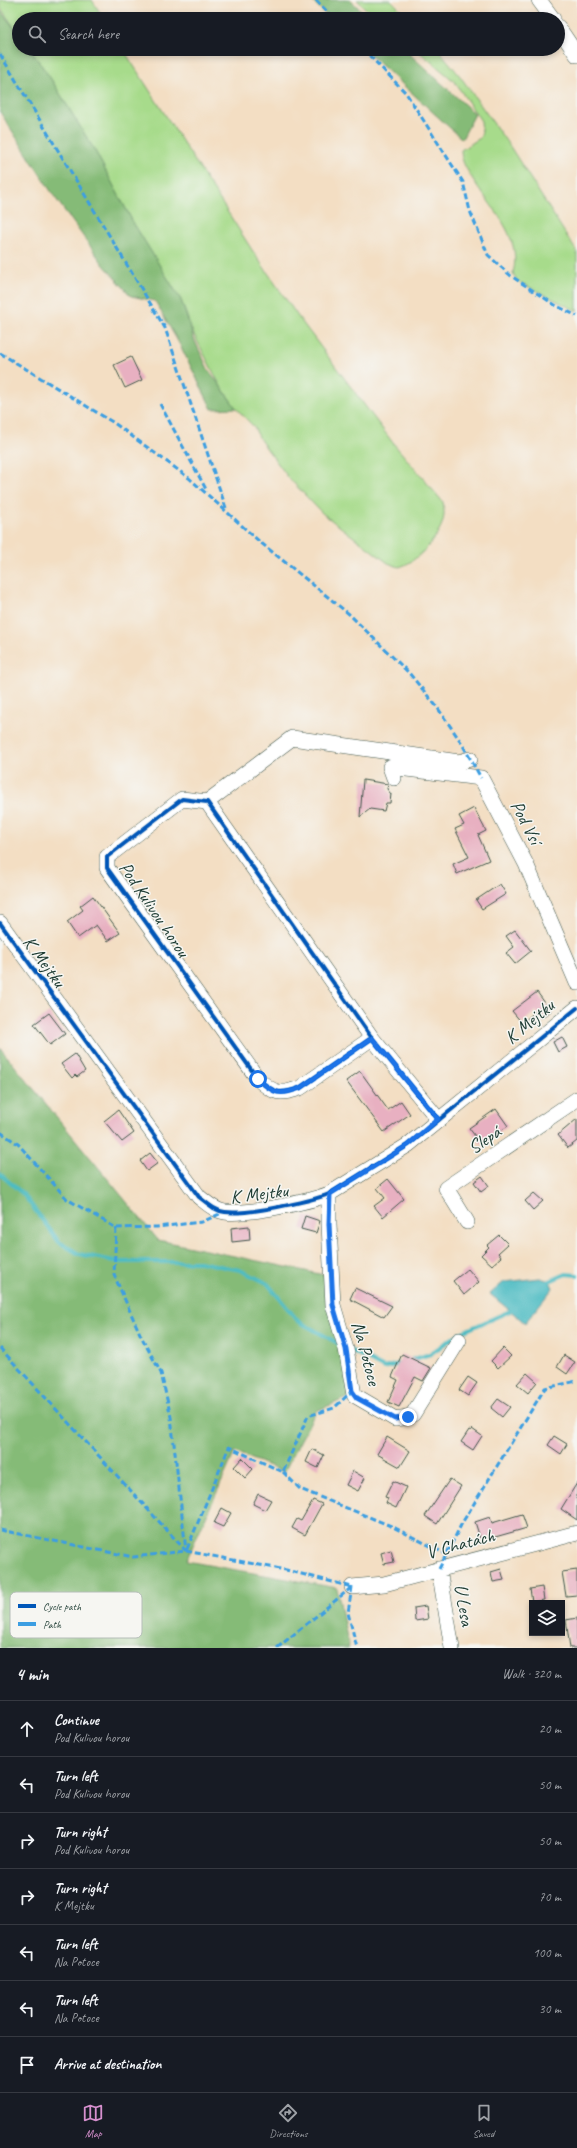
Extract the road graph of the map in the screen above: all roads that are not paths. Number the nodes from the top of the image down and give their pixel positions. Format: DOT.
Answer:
graph roads {
  1 [pos="539,0"];
  2 [pos="548,12"];
  3 [pos="565,37"];
  4 [pos="577,55"];
  5 [pos="470,759"];
  6 [pos="394,778"];
  7 [pos="207,802"];
  8 [pos="0,923"];
  9 [pos="577,983"];
  10 [pos="577,1008"];
  11 [pos="372,1038"];
  12 [pos="577,1099"];
  13 [pos="438,1119"];
  14 [pos="330,1194"];
  15 [pos="467,1222"];
  16 [pos="459,1340"];
  17 [pos="577,1533"];
  18 [pos="439,1569"];
  19 [pos="352,1587"];
  20 [pos="452,1648"];
  1 -- 2 [label="street"];
  3 -- 4 [label="street"];
  5 -- 7 [label="street"];
  6 -- 9 [label="street, Pod Vsí"];
  7 -- 11 [label="street"];
  7 -- 11 [label="street, Pod Kulivou horou"];
  8 -- 14 [label="street, K Mejtku"];
  10 -- 13 [label="street, K Mejtku"];
  11 -- 13 [label="street"];
  12 -- 15 [label="street, Slepá"];
  13 -- 14 [label="street, K Mejtku"];
  14 -- 16 [label="street, Na Potoce"];
  17 -- 18 [label="street, V Chatách"];
  18 -- 19 [label="street, V Chatách"];
  18 -- 20 [label="street, U Lesa"];
}
